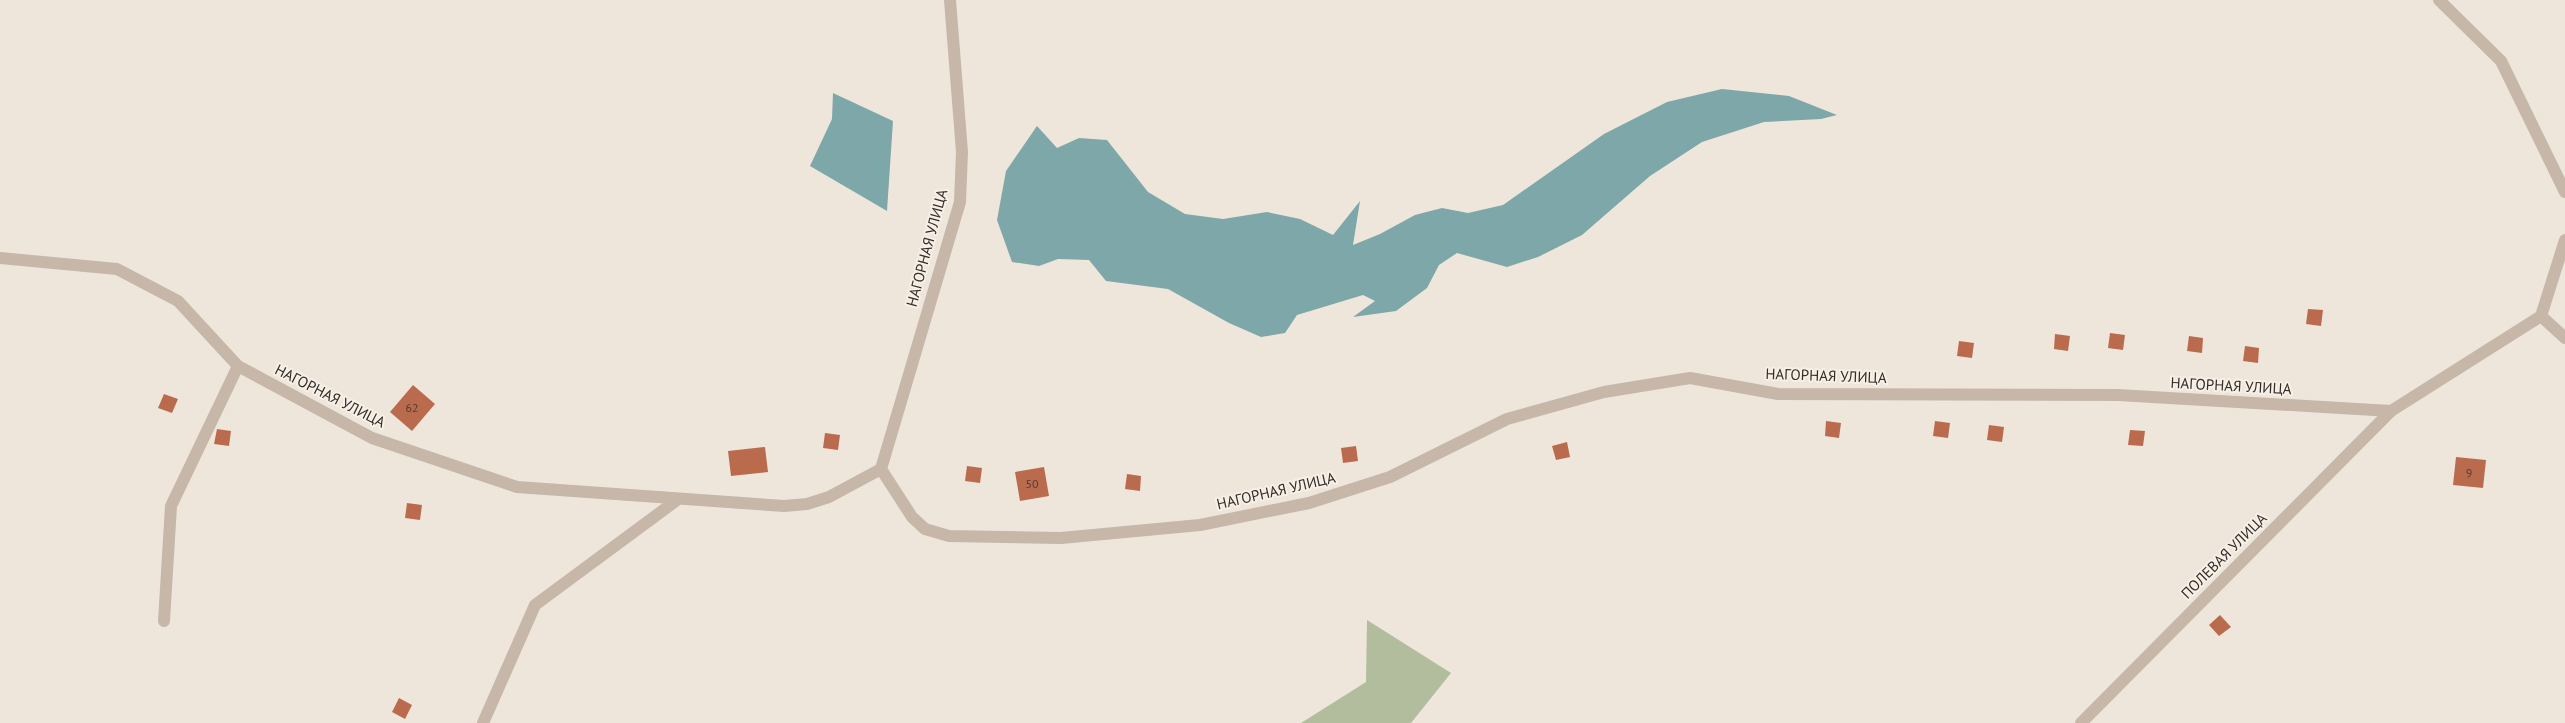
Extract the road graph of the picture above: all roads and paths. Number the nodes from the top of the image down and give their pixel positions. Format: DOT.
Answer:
graph roads {
  1 [pos="950,0"];
  2 [pos="2439,0"];
  3 [pos="2565,192"];
  4 [pos="2565,240"];
  5 [pos="0,258"];
  6 [pos="2541,316"];
  7 [pos="2565,338"];
  8 [pos="238,366"];
  9 [pos="2391,411"];
  10 [pos="881,469"];
  11 [pos="677,500"];
  12 [pos="164,621"];
  13 [pos="483,723"];
  14 [pos="2081,723"];
  1 -- 10 [label="street, НАГОРНАЯ УЛИЦА"];
  2 -- 3 [label="street"];
  4 -- 6 [label="street"];
  5 -- 8 [label="street, НАГОРНАЯ УЛИЦА"];
  6 -- 7 [label="street"];
  6 -- 9 [label="street"];
  8 -- 11 [label="street, НАГОРНАЯ УЛИЦА"];
  8 -- 12 [label="street"];
  9 -- 10 [label="street, НАГОРНАЯ УЛИЦА"];
  9 -- 14 [label="street, ПОЛЕВАЯ УЛИЦА"];
  10 -- 11 [label="street, НАГОРНАЯ УЛИЦА"];
  11 -- 13 [label="street"];
}
